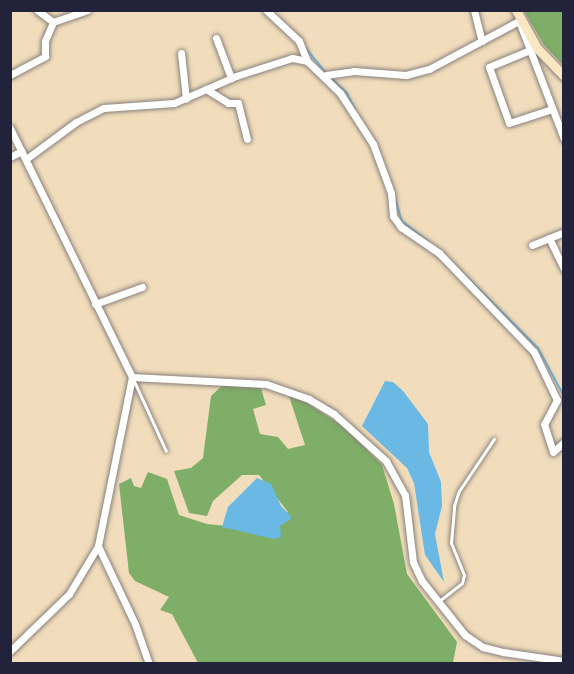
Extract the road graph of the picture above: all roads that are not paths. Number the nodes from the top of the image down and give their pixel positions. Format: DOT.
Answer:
graph roads {
  1 [pos="37,10"];
  2 [pos="87,10"];
  3 [pos="266,10"];
  4 [pos="474,10"];
  5 [pos="516,10"];
  6 [pos="519,21"];
  7 [pos="53,22"];
  8 [pos="216,38"];
  9 [pos="482,41"];
  10 [pos="530,50"];
  11 [pos="181,53"];
  12 [pos="307,61"];
  13 [pos="10,75"];
  14 [pos="326,75"];
  15 [pos="564,76"];
  16 [pos="231,78"];
  17 [pos="206,89"];
  18 [pos="186,99"];
  19 [pos="552,109"];
  20 [pos="10,128"];
  21 [pos="247,139"];
  22 [pos="564,139"];
  23 [pos="22,151"];
  24 [pos="10,157"];
  25 [pos="26,159"];
  26 [pos="564,232"];
  27 [pos="549,238"];
  28 [pos="531,245"];
  29 [pos="564,269"];
  30 [pos="142,287"];
  31 [pos="95,304"];
  32 [pos="132,377"];
  33 [pos="494,439"];
  34 [pos="564,442"];
  35 [pos="166,451"];
  36 [pos="98,546"];
  37 [pos="439,601"];
  38 [pos="10,651"];
  39 [pos="564,661"];
  40 [pos="149,663"];
  1 -- 7 [label="street"];
  2 -- 7 [label="street"];
  3 -- 12 [label="street"];
  4 -- 9 [label="street"];
  5 -- 6 [label="street"];
  6 -- 9 [label="street"];
  6 -- 10 [label="street"];
  6 -- 15 [label="street"];
  7 -- 13 [label="street"];
  8 -- 16 [label="street"];
  9 -- 14 [label="street"];
  10 -- 19 [label="street"];
  10 -- 19 [label="street"];
  11 -- 18 [label="street"];
  12 -- 14 [label="street"];
  12 -- 16 [label="street"];
  14 -- 34 [label="street"];
  16 -- 17 [label="street"];
  17 -- 18 [label="street"];
  17 -- 21 [label="street"];
  18 -- 25 [label="street"];
  19 -- 22 [label="street"];
  20 -- 23 [label="street"];
  23 -- 24 [label="street"];
  23 -- 25 [label="street"];
  25 -- 31 [label="street"];
  26 -- 27 [label="street"];
  27 -- 28 [label="street"];
  27 -- 29 [label="street"];
  30 -- 31 [label="street"];
  31 -- 32 [label="street"];
  32 -- 35 [label="lane"];
  32 -- 36 [label="street"];
  32 -- 37 [label="street"];
  33 -- 37 [label="lane"];
  36 -- 38 [label="street"];
  36 -- 40 [label="street"];
  37 -- 39 [label="street"];
}
